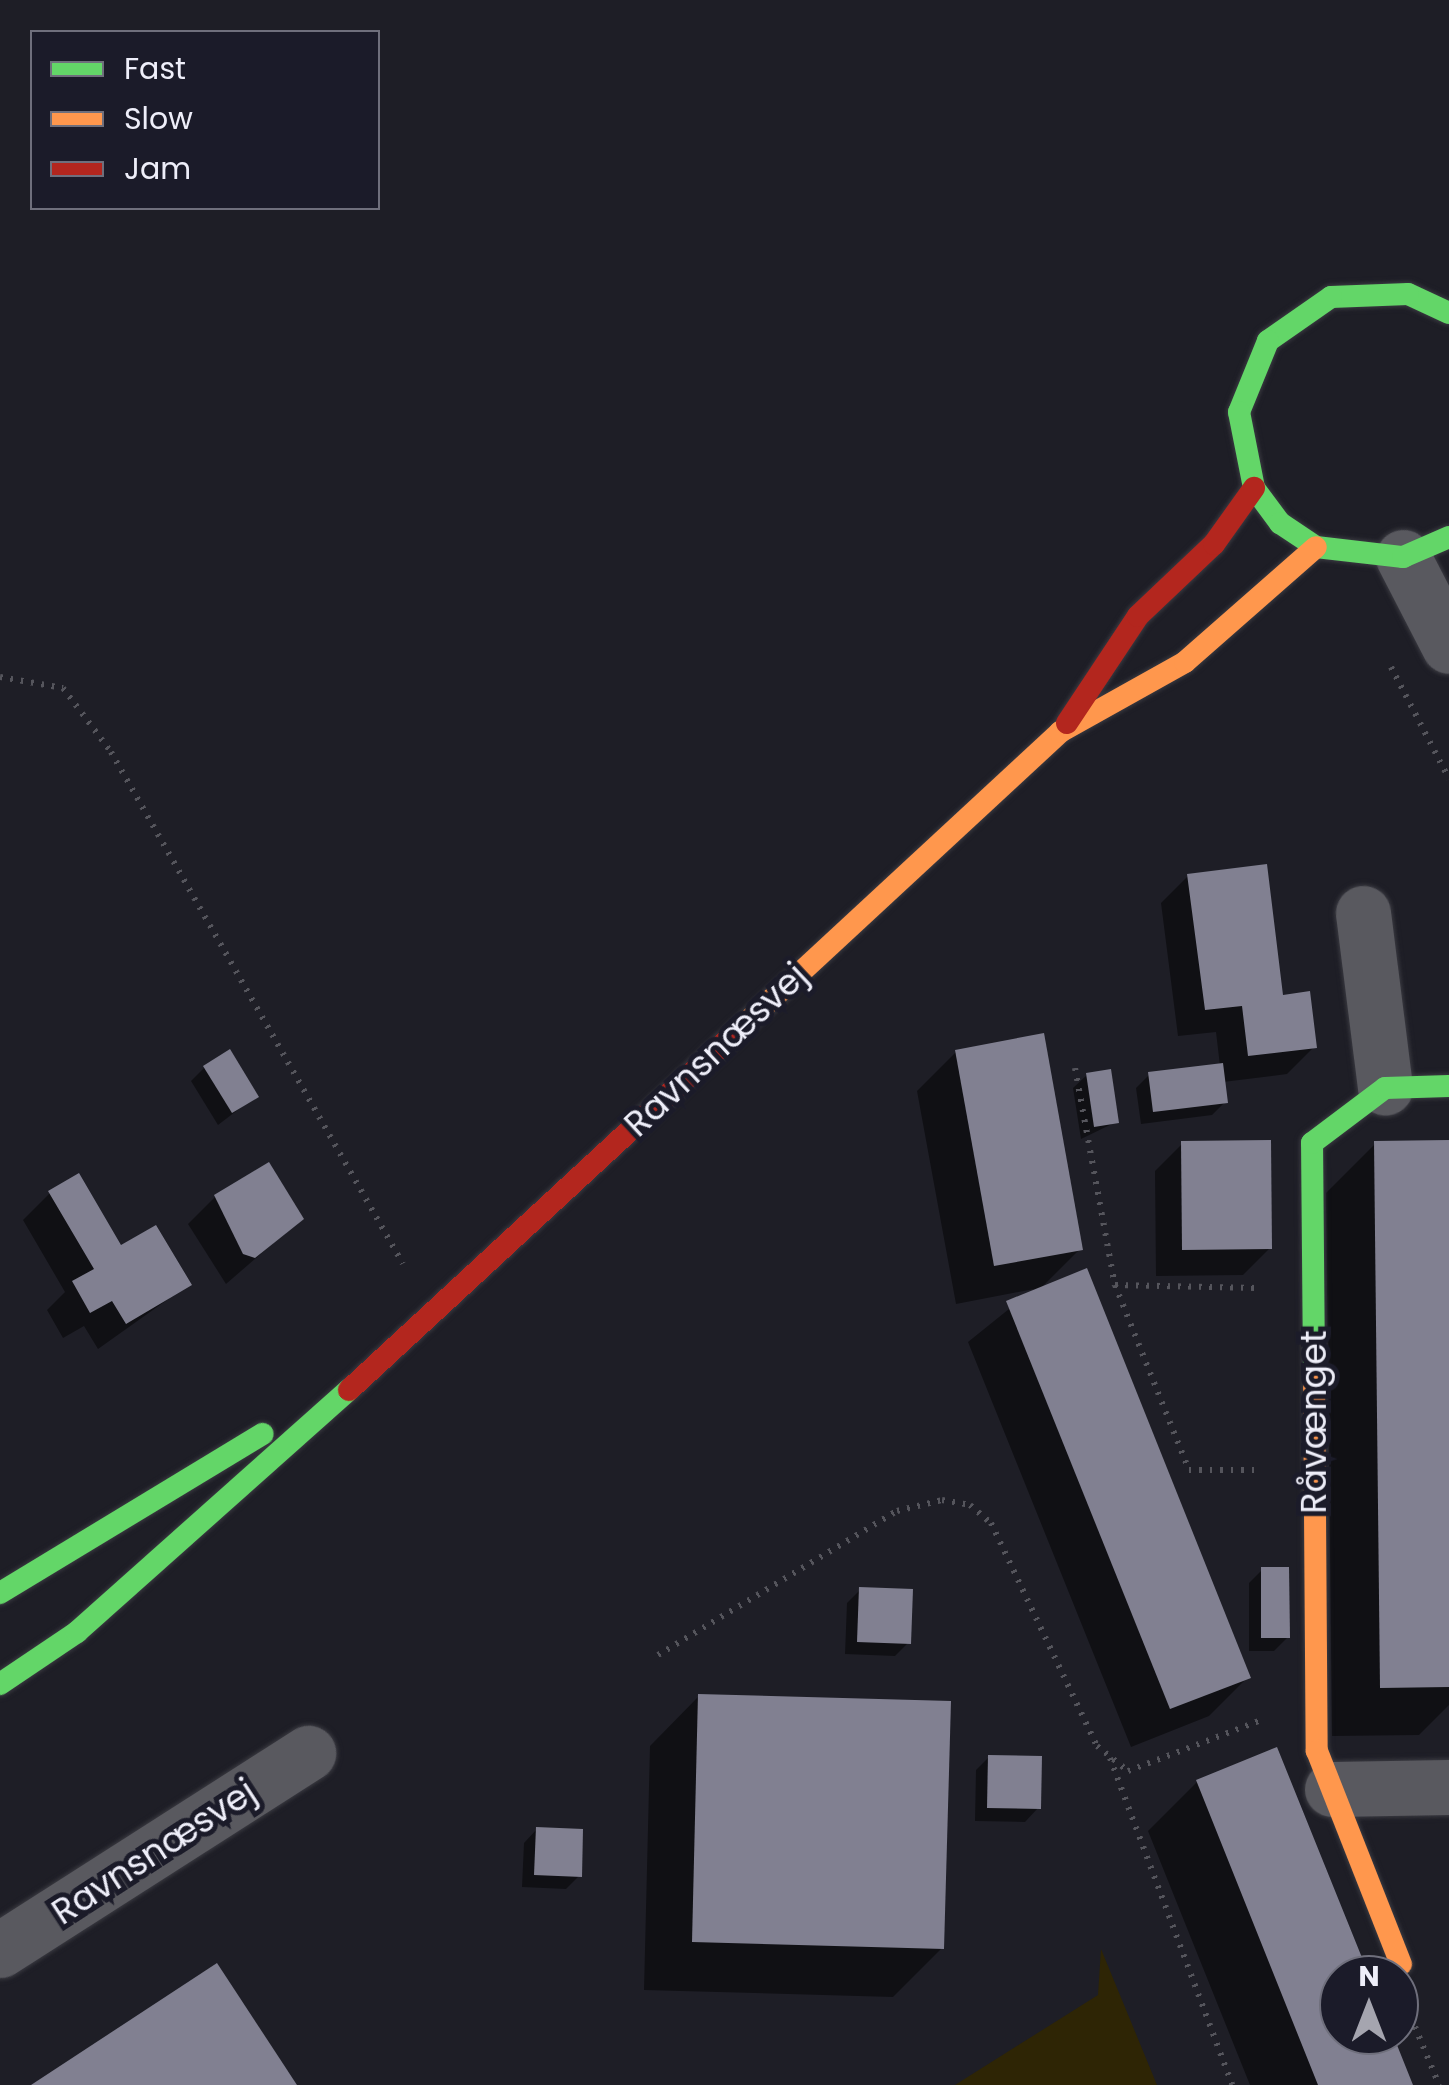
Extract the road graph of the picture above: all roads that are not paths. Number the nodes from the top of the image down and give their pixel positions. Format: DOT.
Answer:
graph roads {
  1 [pos="1447,309"];
  2 [pos="1254,488"];
  3 [pos="1316,547"];
  4 [pos="1426,547"];
  5 [pos="1449,646"];
  6 [pos="1060,732"];
  7 [pos="1362,913"];
  8 [pos="1449,1086"];
  9 [pos="1385,1088"];
  10 [pos="373,1368"];
  11 [pos="0,1593"];
  12 [pos="0,1684"];
  13 [pos="308,1753"];
  14 [pos="1449,1787"];
  15 [pos="1332,1789"];
  16 [pos="0,1950"];
  17 [pos="1398,1955"];
  1 -- 2 [label="main road"];
  2 -- 3 [label="main road"];
  2 -- 6 [label="main road, Ravnsnæsvej"];
  3 -- 4 [label="main road"];
  3 -- 6 [label="main road, Ravnsnæsvej"];
  4 -- 5 [label="street"];
  6 -- 10 [label="main road, Ravnsnæsvej"];
  7 -- 9 [label="street"];
  8 -- 9 [label="main road"];
  9 -- 15 [label="main road, Råvænget"];
  10 -- 11 [label="main road, Ravnsnæsvej"];
  10 -- 12 [label="main road, Ravnsnæsvej"];
  13 -- 16 [label="street, Ravnsnæsvej"];
  14 -- 15 [label="street"];
  15 -- 17 [label="main road, Råvænget"];
}
